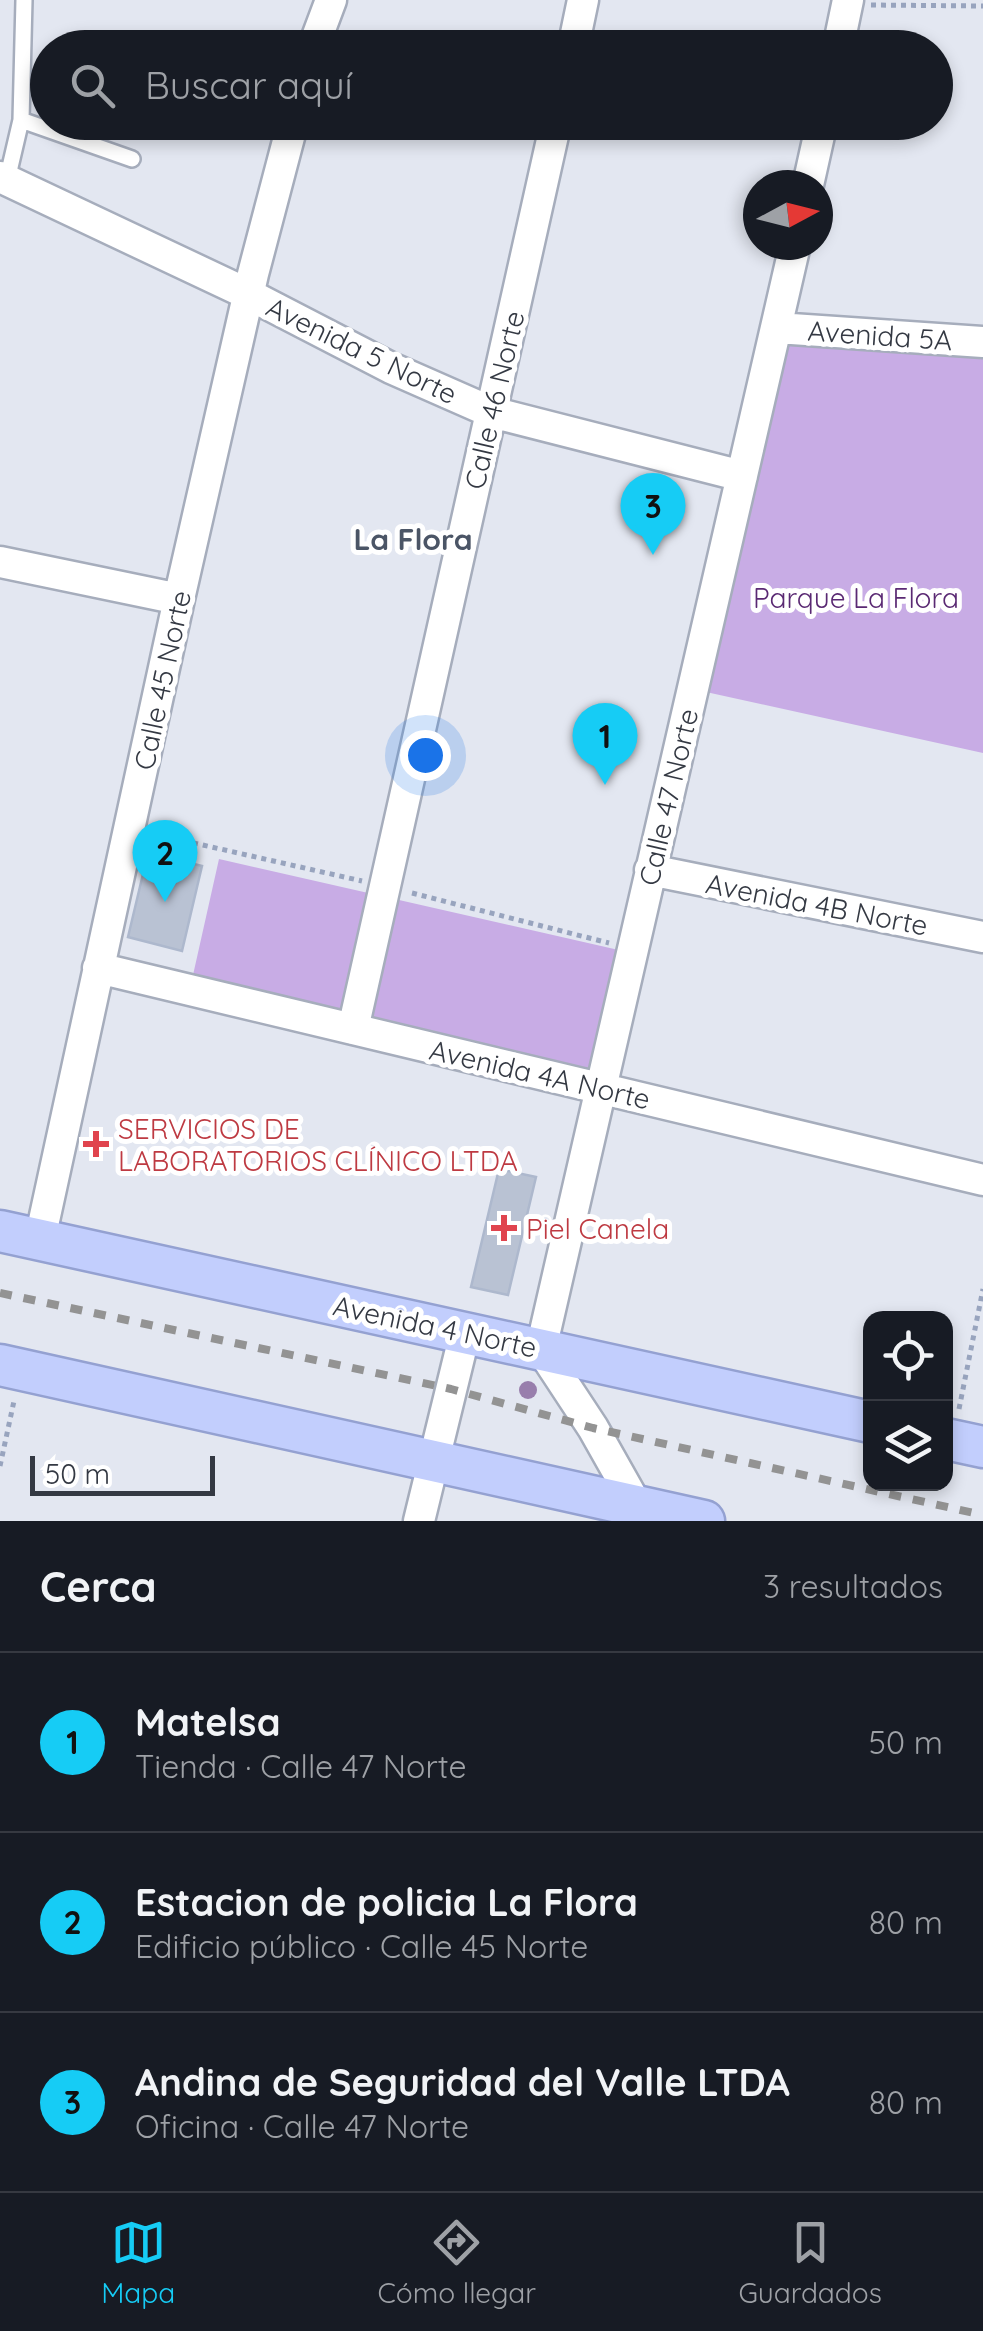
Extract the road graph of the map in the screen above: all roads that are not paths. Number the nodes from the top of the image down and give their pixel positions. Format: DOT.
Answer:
graph roads {
  1 [pos="24,0"];
  2 [pos="331,0"];
  3 [pos="584,0"];
  4 [pos="858,2"];
  5 [pos="320,30"];
  6 [pos="577,30"];
  7 [pos="846,30"];
  8 [pos="21,120"];
  9 [pos="30,123"];
  10 [pos="78,140"];
  11 [pos="289,140"];
  12 [pos="552,140"];
  13 [pos="818,140"];
  14 [pos="132,159"];
  15 [pos="811,170"];
  16 [pos="2,187"];
  17 [pos="792,260"];
  18 [pos="250,295"];
  19 [pos="777,328"];
  20 [pos="983,342"];
  21 [pos="491,412"];
  22 [pos="742,476"];
  23 [pos="0,562"];
  24 [pos="179,599"];
  25 [pos="650,870"];
  26 [pos="983,937"];
  27 [pos="98,968"];
  28 [pos="352,1029"];
  29 [pos="601,1089"];
  30 [pos="983,1180"];
  31 [pos="0,1231"];
  32 [pos="40,1239"];
  33 [pos="465,1333"];
  34 [pos="541,1349"];
  35 [pos="8,1380"];
  36 [pos="863,1420"];
  37 [pos="434,1461"];
  38 [pos="635,1514"];
  39 [pos="419,1521"];
  40 [pos="704,1521"];
  1 -- 8 [label="lane"];
  2 -- 5 [label="street"];
  3 -- 6 [label="street"];
  4 -- 7 [label="street"];
  8 -- 9 [label="lane"];
  8 -- 16 [label="lane"];
  10 -- 14 [label="lane"];
  11 -- 18 [label="street, Calle 45 Norte"];
  12 -- 21 [label="street, Calle 46 Norte"];
  13 -- 15 [label="street"];
  16 -- 18 [label="street, Avenida 5 Norte"];
  17 -- 19 [label="street, Calle 47 Norte"];
  18 -- 21 [label="street, Avenida 5 Norte"];
  18 -- 24 [label="street, Calle 45 Norte"];
  19 -- 20 [label="street, Avenida 5A"];
  19 -- 22 [label="street, Calle 47 Norte"];
  21 -- 22 [label="street, Avenida 5 Norte"];
  21 -- 28 [label="street, Calle 46 Norte"];
  22 -- 25 [label="street, Calle 47 Norte"];
  23 -- 24 [label="street"];
  24 -- 27 [label="street, Calle 45 Norte"];
  25 -- 26 [label="street, Avenida 4B Norte"];
  25 -- 29 [label="street, Calle 47 Norte"];
  27 -- 28 [label="street, Avenida 4A Norte"];
  27 -- 32 [label="street, Calle 45 Norte"];
  28 -- 29 [label="street, Avenida 4A Norte"];
  29 -- 30 [label="street, Avenida 4A Norte"];
  29 -- 34 [label="street, Calle 47 Norte"];
  31 -- 32 [label="main road, Avenida 4 Norte"];
  32 -- 33 [label="main road, Avenida 4 Norte"];
  33 -- 34 [label="main road, Avenida 4 Norte"];
  33 -- 37 [label="street"];
  34 -- 36 [label="main road, Avenida 4 Norte"];
  34 -- 38 [label="street"];
  35 -- 37 [label="main road"];
  37 -- 38 [label="main road"];
  37 -- 39 [label="street"];
  38 -- 40 [label="main road"];
}
